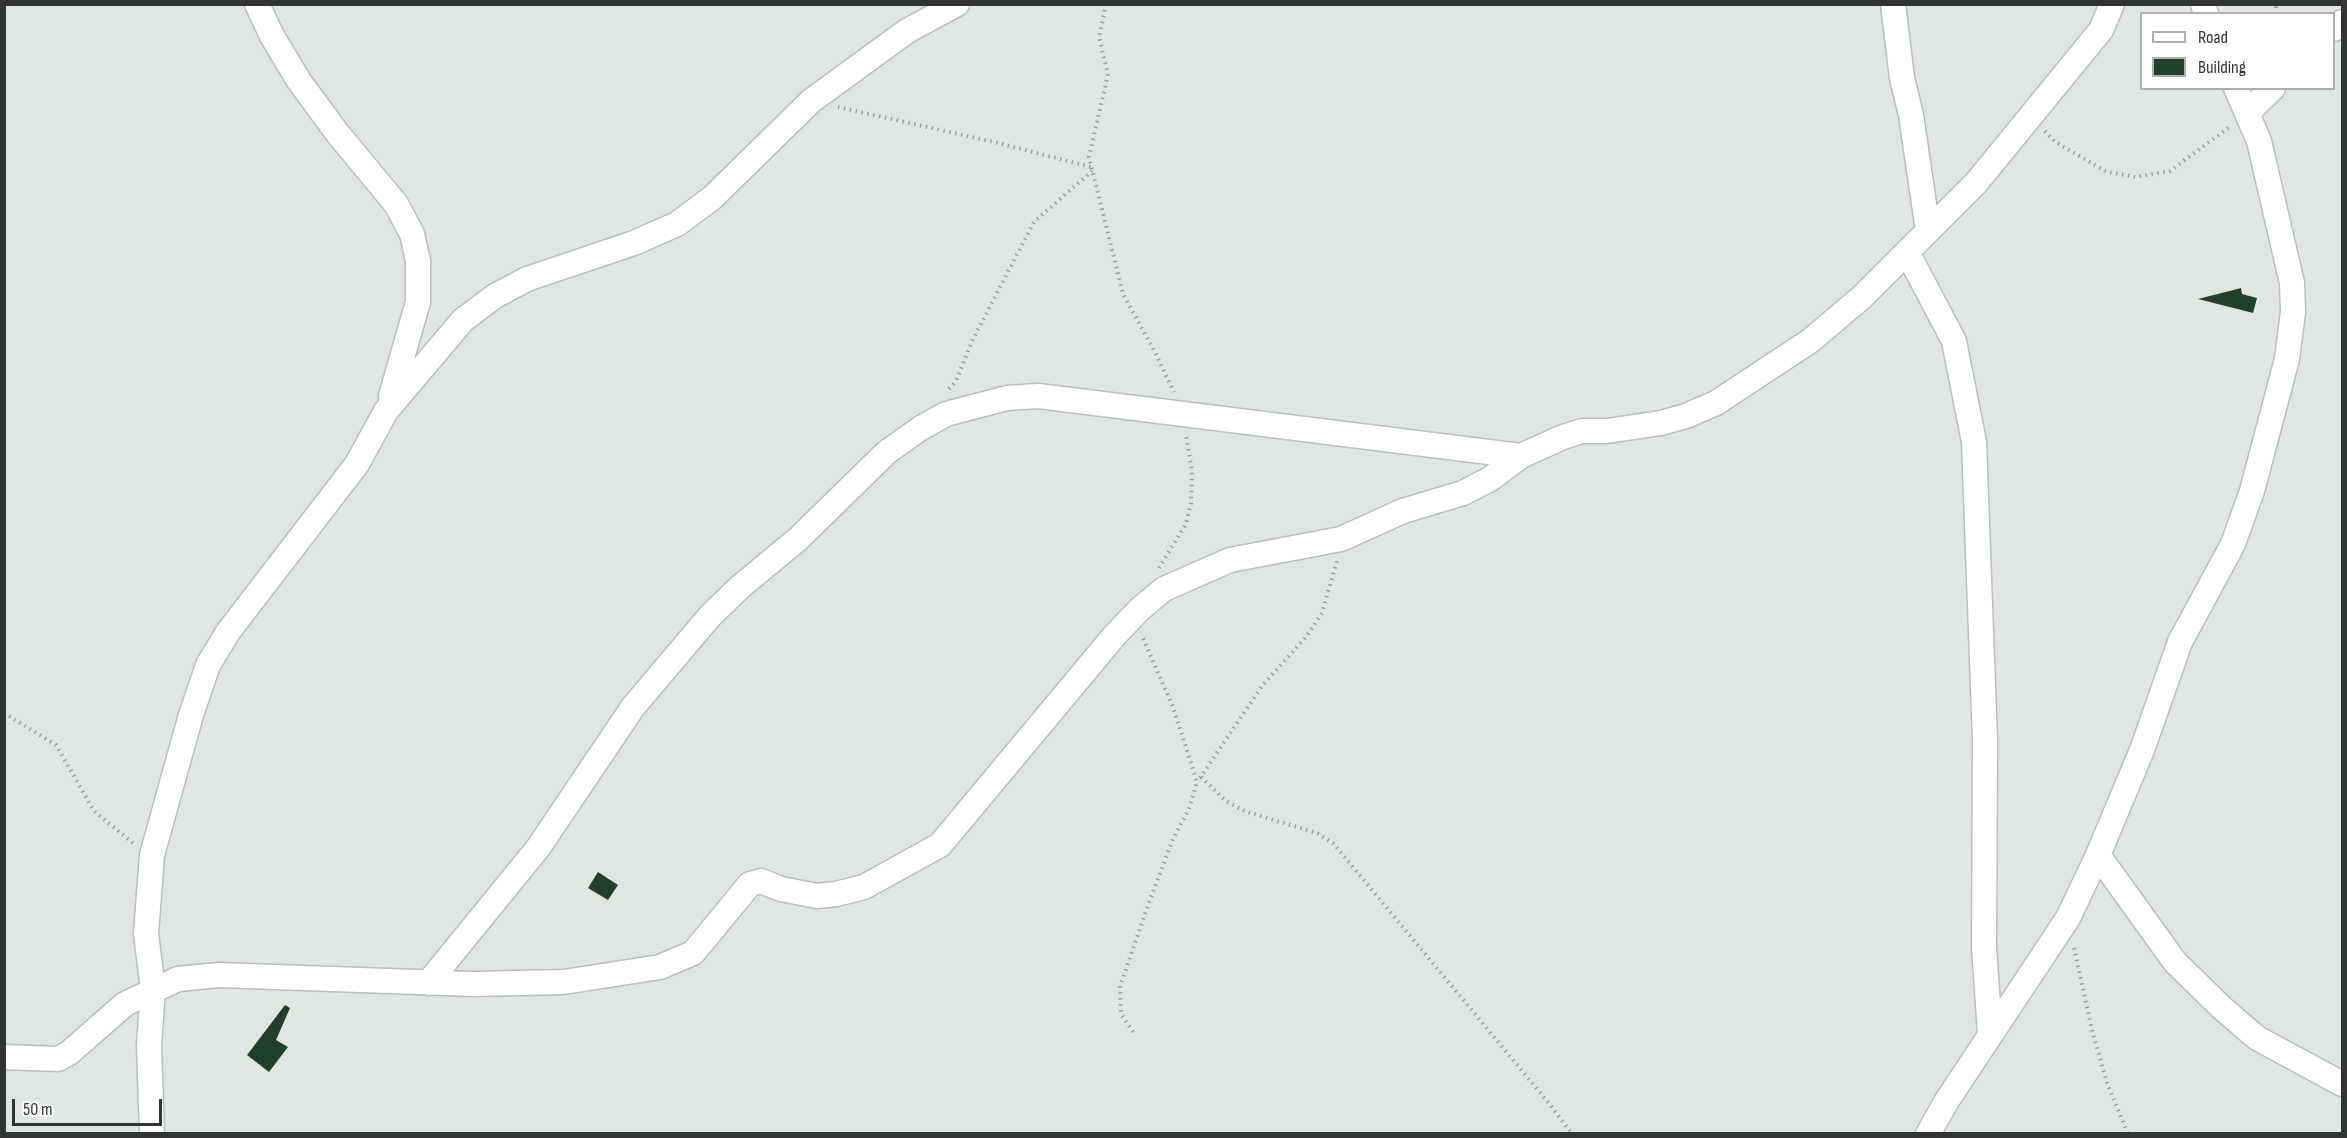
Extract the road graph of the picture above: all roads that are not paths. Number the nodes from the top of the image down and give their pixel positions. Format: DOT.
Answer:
graph roads {
  1 [pos="257,4"];
  2 [pos="957,4"];
  3 [pos="1893,4"];
  4 [pos="2112,4"];
  5 [pos="2237,90"];
  6 [pos="2271,90"];
  7 [pos="2247,113"];
  8 [pos="1928,231"];
  9 [pos="1907,252"];
  10 [pos="386,411"];
  11 [pos="1521,456"];
  12 [pos="2098,855"];
  13 [pos="428,982"];
  14 [pos="153,989"];
  15 [pos="1990,1035"];
  16 [pos="4,1057"];
  17 [pos="2343,1084"];
  18 [pos="152,1134"];
  19 [pos="1928,1134"];
  1 -- 10 [label="street"];
  2 -- 10 [label="street"];
  3 -- 8 [label="street"];
  4 -- 8 [label="street"];
  5 -- 7 [label="street"];
  6 -- 7 [label="street"];
  7 -- 12 [label="street"];
  8 -- 9 [label="street"];
  9 -- 11 [label="street"];
  9 -- 15 [label="street"];
  10 -- 14 [label="street"];
  11 -- 13 [label="street"];
  11 -- 13 [label="street"];
  12 -- 15 [label="street"];
  12 -- 17 [label="street"];
  13 -- 14 [label="street"];
  14 -- 16 [label="street"];
  14 -- 18 [label="street"];
  15 -- 19 [label="street"];
}
